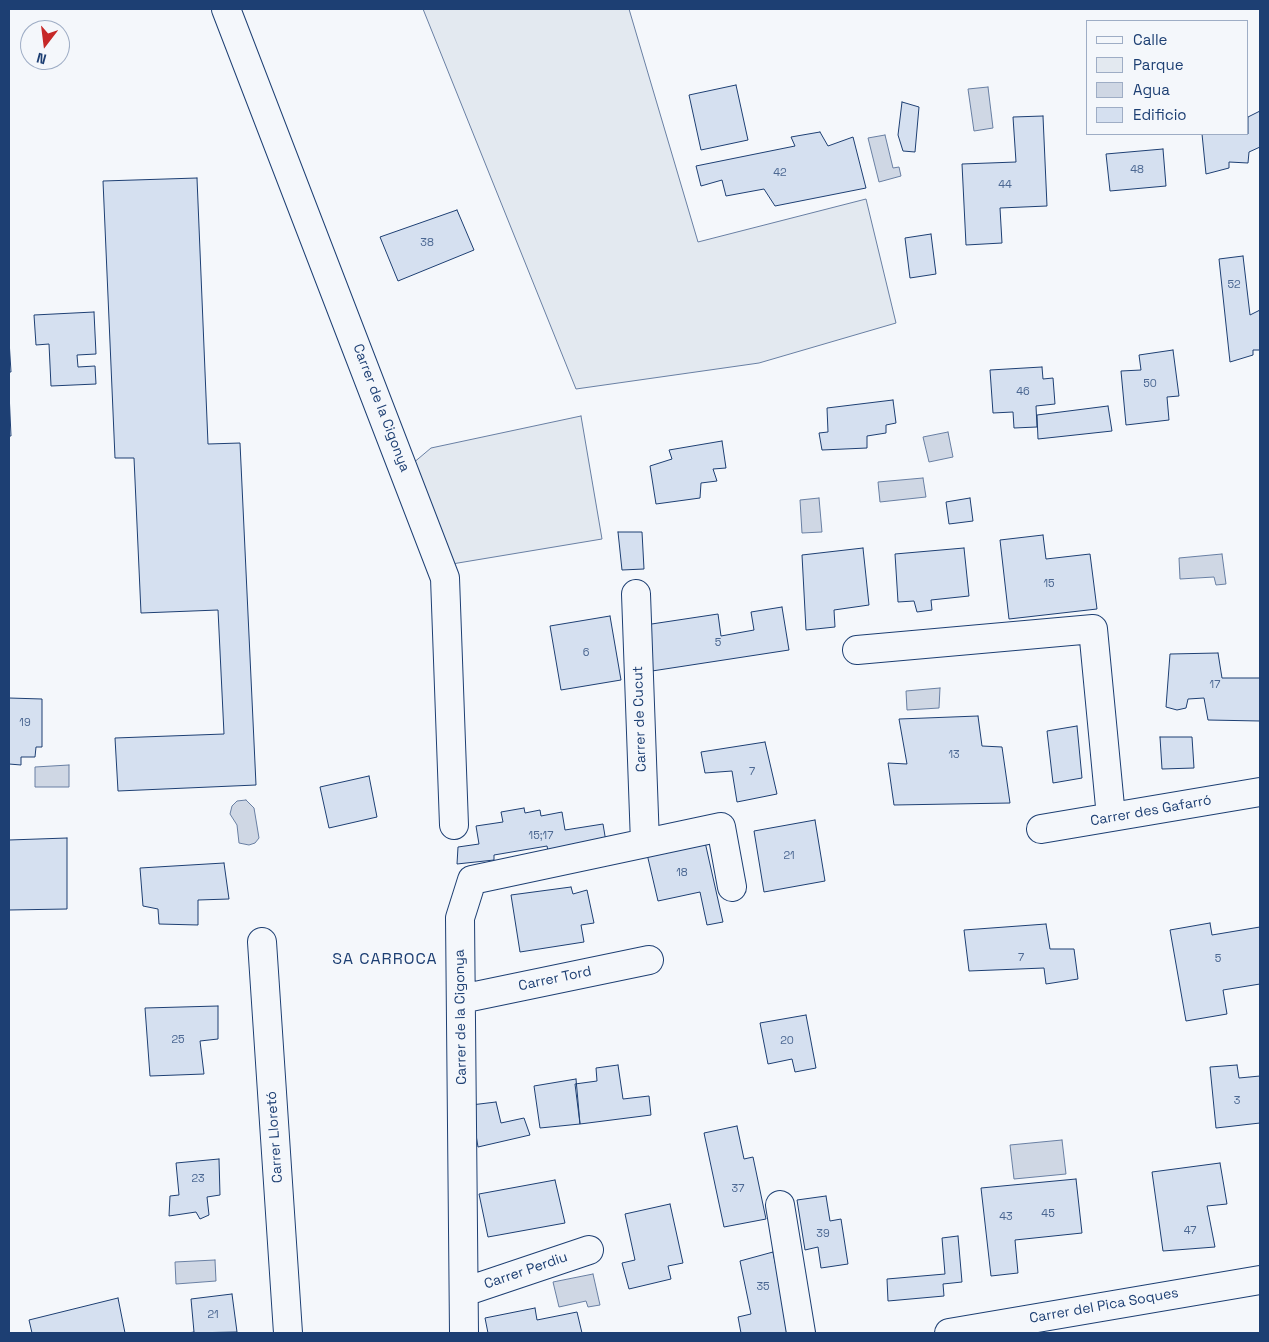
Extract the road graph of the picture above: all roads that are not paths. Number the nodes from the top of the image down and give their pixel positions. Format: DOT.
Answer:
graph roads {
  1 [pos="226,9"];
  2 [pos="636,594"];
  3 [pos="857,650"];
  4 [pos="1260,792"];
  5 [pos="1112,817"];
  6 [pos="454,825"];
  7 [pos="1042,829"];
  8 [pos="645,843"];
  9 [pos="732,887"];
  10 [pos="262,942"];
  11 [pos="650,960"];
  12 [pos="461,999"];
  13 [pos="780,1205"];
  14 [pos="589,1250"];
  15 [pos="1260,1280"];
  16 [pos="464,1292"];
  17 [pos="288,1333"];
  18 [pos="464,1333"];
  19 [pos="801,1333"];
  20 [pos="949,1333"];
  1 -- 6 [label="street, Carrer de la Cigonya"];
  2 -- 8 [label="street, Carrer de Cucut"];
  3 -- 5 [label="street"];
  4 -- 5 [label="street, Carrer des Gafarró"];
  5 -- 7 [label="street, Carrer des Gafarró"];
  8 -- 9 [label="street"];
  8 -- 12 [label="street, Carrer de la Cigonya"];
  10 -- 17 [label="street, Carrer Lloretó"];
  11 -- 12 [label="street, Carrer Tord"];
  12 -- 16 [label="street, Carrer de la Cigonya"];
  13 -- 19 [label="street"];
  14 -- 16 [label="street, Carrer Perdiu"];
  15 -- 20 [label="street, Carrer del Pica Soques"];
  16 -- 18 [label="street, Carrer de la Cigonya"];
}
